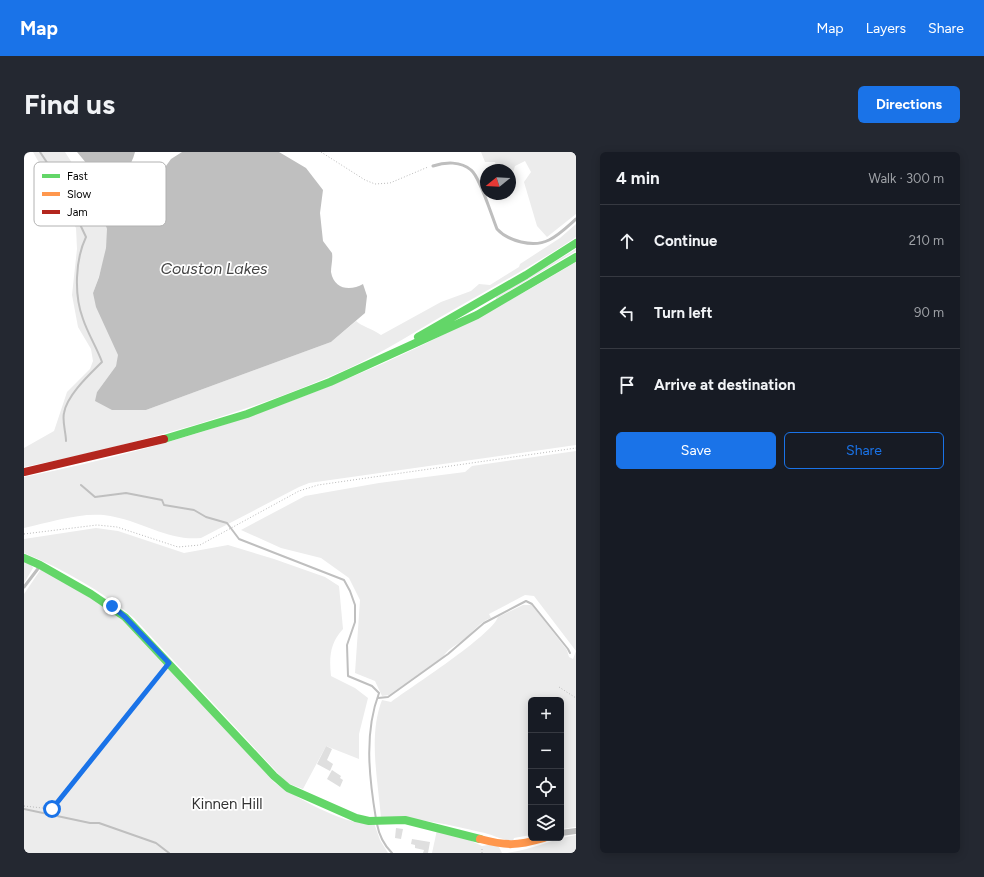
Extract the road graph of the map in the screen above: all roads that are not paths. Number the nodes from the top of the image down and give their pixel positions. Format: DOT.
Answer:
graph roads {
  1 [pos="433,166"];
  2 [pos="576,219"];
  3 [pos="576,243"];
  4 [pos="576,257"];
  5 [pos="367,366"];
  6 [pos="24,472"];
  7 [pos="24,558"];
  8 [pos="40,565"];
  9 [pos="24,587"];
  10 [pos="576,831"];
  11 [pos="564,833"];
  12 [pos="534,841"];
  1 -- 2 [label="lane"];
  3 -- 5 [label="main road"];
  4 -- 5 [label="main road"];
  5 -- 6 [label="main road"];
  7 -- 8 [label="main road"];
  8 -- 9 [label="lane"];
  8 -- 12 [label="main road"];
  10 -- 11 [label="street"];
}
